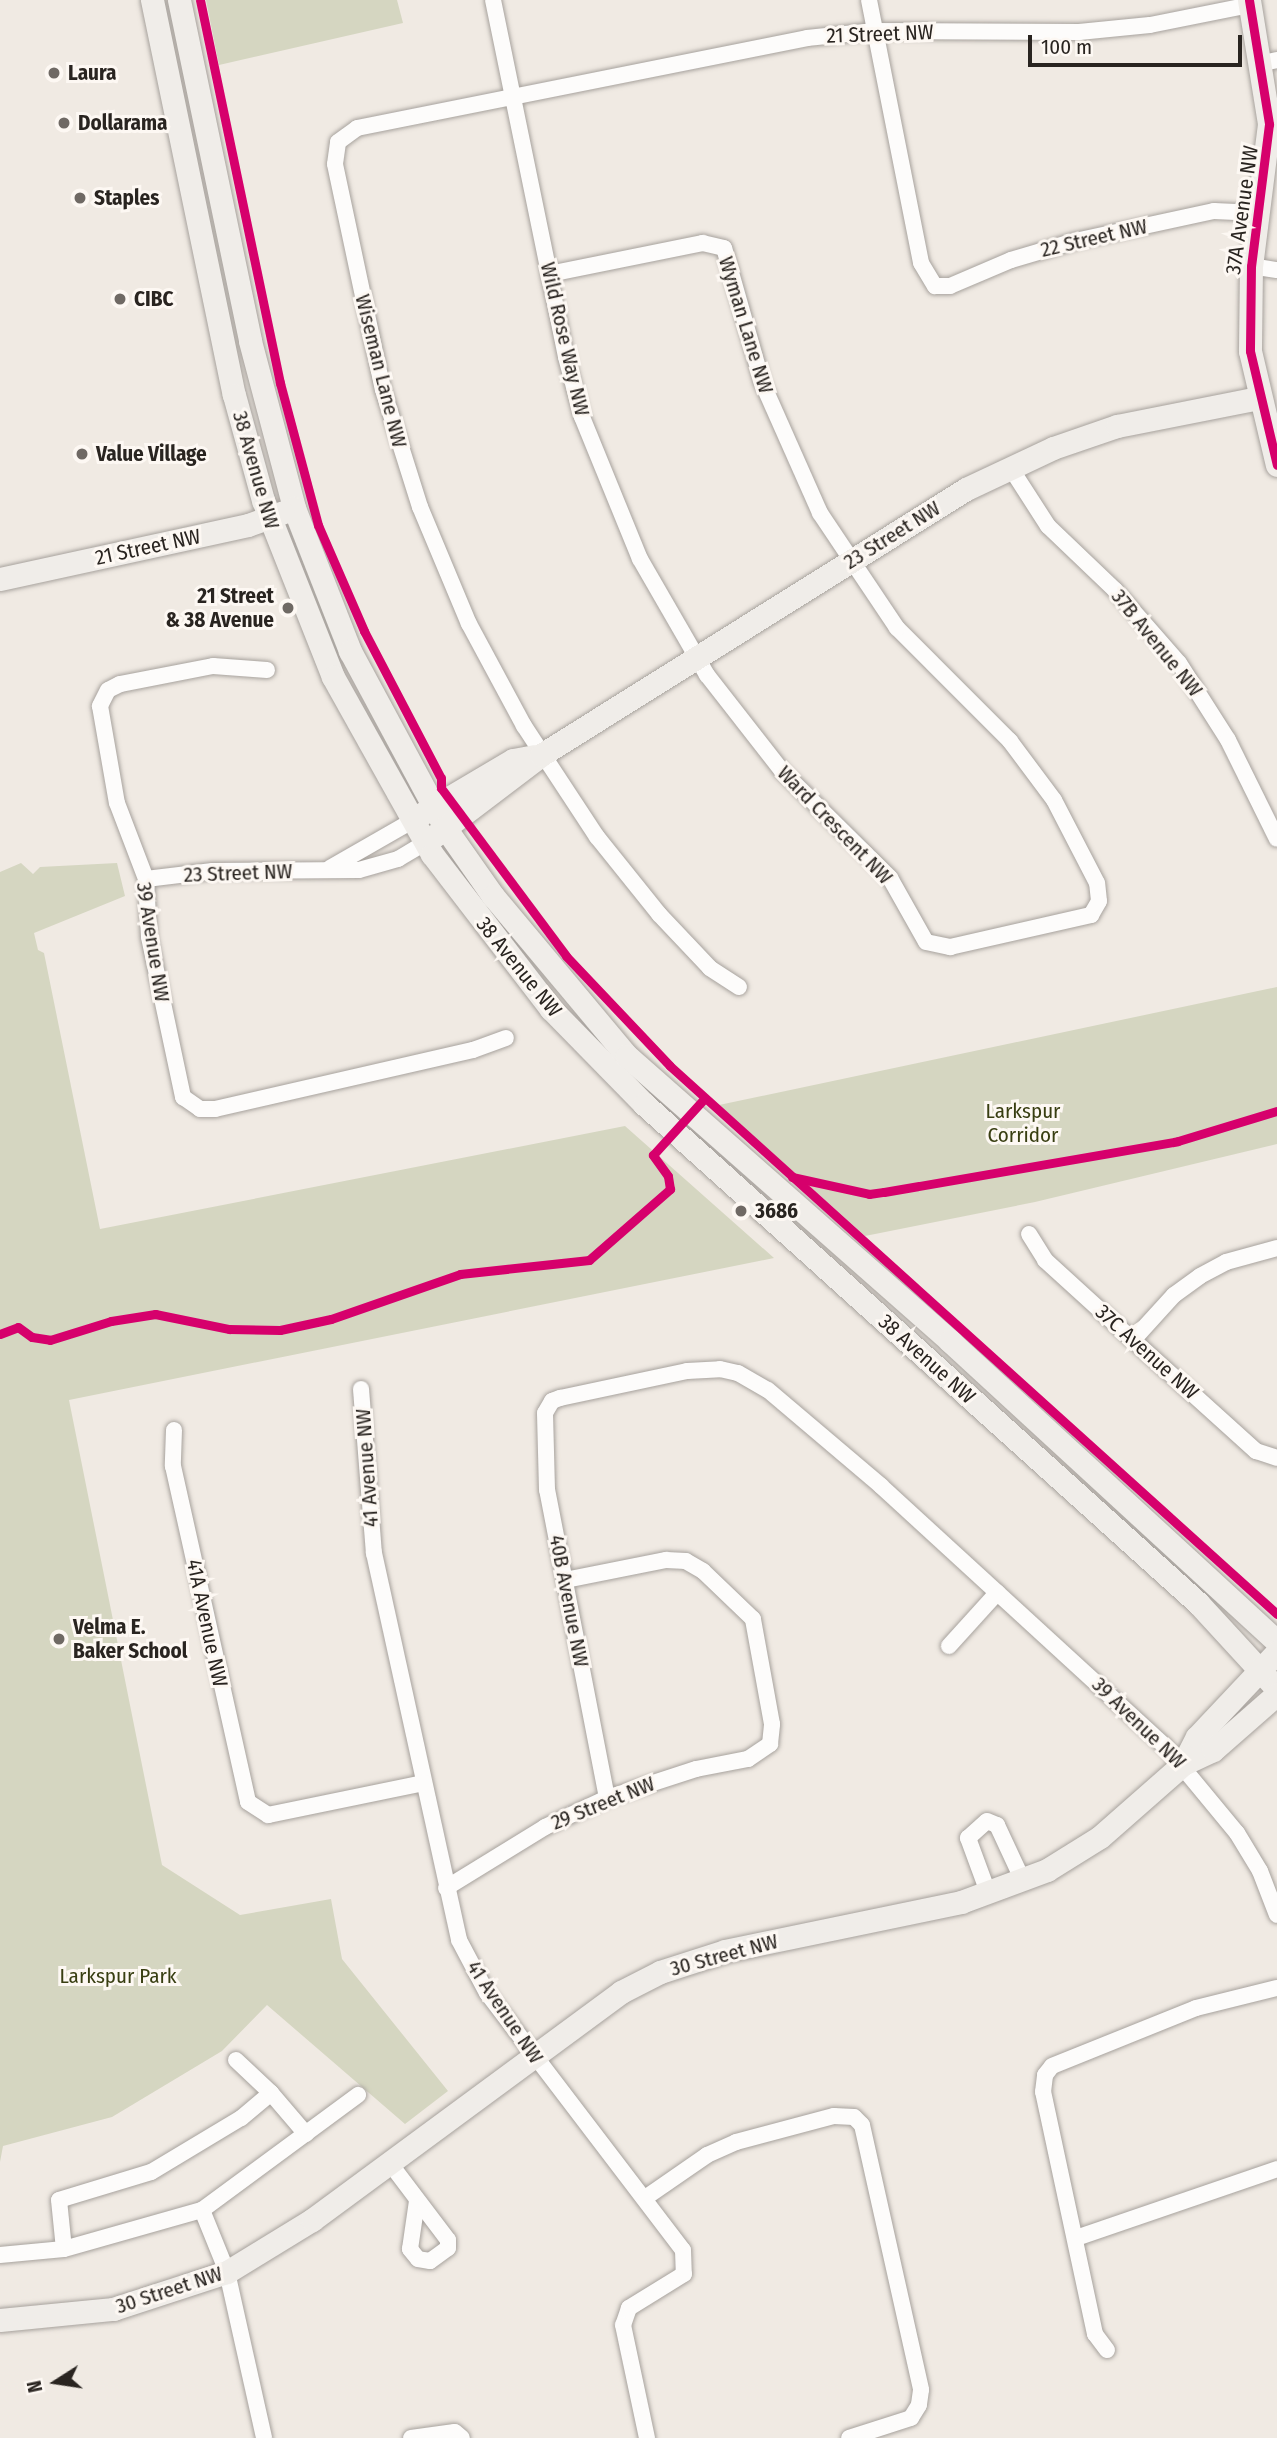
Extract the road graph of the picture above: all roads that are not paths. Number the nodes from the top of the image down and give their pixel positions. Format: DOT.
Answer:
graph roads {
  1 [pos="152,0"];
  2 [pos="179,0"];
  3 [pos="493,0"];
  4 [pos="869,0"];
  5 [pos="1250,2"];
  6 [pos="875,31"];
  7 [pos="1270,62"];
  8 [pos="513,97"];
  9 [pos="1258,213"];
  10 [pos="1251,266"];
  11 [pos="1277,270"];
  12 [pos="549,274"];
  13 [pos="1268,397"];
  14 [pos="1277,465"];
  15 [pos="1010,467"];
  16 [pos="294,508"];
  17 [pos="269,518"];
  18 [pos="849,561"];
  19 [pos="0,579"];
  20 [pos="696,657"];
  21 [pos="267,670"];
  22 [pos="541,755"];
  23 [pos="432,808"];
  24 [pos="412,821"];
  25 [pos="446,829"];
  26 [pos="1277,839"];
  27 [pos="425,843"];
  28 [pos="330,868"];
  29 [pos="146,879"];
  30 [pos="739,987"];
  31 [pos="506,1038"];
  32 [pos="1029,1234"];
  33 [pos="1277,1248"];
  34 [pos="1133,1340"];
  35 [pos="361,1389"];
  36 [pos="548,1405"];
  37 [pos="174,1430"];
  38 [pos="1276,1458"];
  39 [pos="565,1580"];
  40 [pos="997,1593"];
  41 [pos="1277,1642"];
  42 [pos="949,1646"];
  43 [pos="1277,1653"];
  44 [pos="1259,1669"];
  45 [pos="1277,1691"];
  46 [pos="1183,1764"];
  47 [pos="424,1783"];
  48 [pos="607,1798"];
  49 [pos="1260,1871"];
  50 [pos="1277,1877"];
  51 [pos="1023,1881"];
  52 [pos="446,1888"];
  53 [pos="989,1895"];
  54 [pos="1277,1915"];
  55 [pos="1277,1988"];
  56 [pos="534,2057"];
  57 [pos="236,2060"];
  58 [pos="271,2093"];
  59 [pos="358,2095"];
  60 [pos="306,2134"];
  61 [pos="389,2162"];
  62 [pos="1277,2169"];
  63 [pos="645,2198"];
  64 [pos="417,2201"];
  65 [pos="202,2210"];
  66 [pos="1076,2238"];
  67 [pos="64,2249"];
  68 [pos="0,2255"];
  69 [pos="227,2272"];
  70 [pos="0,2320"];
  71 [pos="1107,2350"];
  72 [pos="459,2435"];
  73 [pos="264,2438"];
  74 [pos="411,2438"];
  75 [pos="647,2438"];
  76 [pos="849,2438"];
  1 -- 17 [label="main road, 38 Avenue NW"];
  2 -- 16 [label="main road, 38 Avenue NW"];
  3 -- 8 [label="street, Wild Rose Way NW"];
  4 -- 6 [label="street"];
  5 -- 6 [label="street, 21 Street NW"];
  5 -- 7 [label="main road, 37A Avenue NW"];
  6 -- 8 [label="street, 21 Street NW"];
  6 -- 9 [label="street, 22 Street NW"];
  7 -- 9 [label="main road, 37A Avenue NW"];
  8 -- 12 [label="street, Wild Rose Way NW"];
  8 -- 22 [label="street, Wiseman Lane NW"];
  9 -- 10 [label="main road, 37A Avenue NW"];
  10 -- 11 [label="street"];
  10 -- 13 [label="main road, 37A Avenue NW"];
  12 -- 18 [label="street, Wyman Lane NW"];
  12 -- 20 [label="street, Wild Rose Way NW"];
  13 -- 14 [label="main road, 37A Avenue NW"];
  13 -- 15 [label="main road, 23 Street NW"];
  15 -- 18 [label="main road, 23 Street NW"];
  15 -- 26 [label="street, 37B Avenue NW"];
  16 -- 17 [label="main road, 21 Street NW"];
  16 -- 23 [label="main road, 38 Avenue NW"];
  17 -- 19 [label="main road, 21 Street NW"];
  17 -- 24 [label="main road, 38 Avenue NW"];
  18 -- 20 [label="main road, 23 Street NW"];
  18 -- 20 [label="street, Ward Crescent NW"];
  20 -- 22 [label="main road, 23 Street NW"];
  21 -- 29 [label="street, 39 Avenue NW"];
  22 -- 23 [label="main road, 23 Street NW"];
  22 -- 25 [label="main road, 23 Street NW"];
  22 -- 30 [label="street, Wiseman Lane NW"];
  23 -- 24 [label="main road, 23 Street NW"];
  23 -- 25 [label="main road, 38 Avenue NW"];
  24 -- 27 [label="main road, 38 Avenue NW"];
  24 -- 28 [label="street, 23 Street NW"];
  25 -- 27 [label="main road, 23 Street NW"];
  25 -- 41 [label="main road, 38 Avenue NW"];
  27 -- 28 [label="street, 23 Street NW"];
  27 -- 44 [label="main road, 38 Avenue NW"];
  28 -- 29 [label="street, 23 Street NW"];
  29 -- 31 [label="street, 39 Avenue NW"];
  32 -- 34 [label="street, 37C Avenue NW"];
  33 -- 34 [label="street"];
  34 -- 38 [label="street, 37C Avenue NW"];
  35 -- 47 [label="street, 41 Avenue NW"];
  36 -- 39 [label="street, 40B Avenue NW"];
  36 -- 40 [label="street, 39 Avenue NW"];
  37 -- 47 [label="street, 41A Avenue NW"];
  39 -- 48 [label="street, 40B Avenue NW"];
  39 -- 48 [label="street, 29 Street NW"];
  40 -- 42 [label="street"];
  40 -- 46 [label="street, 39 Avenue NW"];
  43 -- 44 [label="main road, 30 Street NW"];
  44 -- 45 [label="main road, 38 Avenue NW"];
  44 -- 46 [label="main road, 30 Street NW"];
  45 -- 46 [label="main road, 30 Street NW"];
  46 -- 49 [label="street, 39 Avenue NW"];
  46 -- 51 [label="main road, 30 Street NW"];
  47 -- 52 [label="street, 41 Avenue NW"];
  48 -- 52 [label="street, 29 Street NW"];
  49 -- 50 [label="street"];
  49 -- 54 [label="street, 39 Avenue NW"];
  51 -- 53 [label="main road, 30 Street NW"];
  51 -- 53 [label="street"];
  52 -- 56 [label="street, 41 Avenue NW"];
  53 -- 56 [label="main road, 30 Street NW"];
  55 -- 66 [label="street"];
  56 -- 61 [label="main road, 30 Street NW"];
  56 -- 63 [label="street, 41 Avenue NW"];
  57 -- 58 [label="street"];
  58 -- 60 [label="street"];
  58 -- 67 [label="street"];
  59 -- 60 [label="street"];
  60 -- 65 [label="street"];
  61 -- 64 [label="street"];
  61 -- 69 [label="main road, 30 Street NW"];
  62 -- 66 [label="street"];
  63 -- 75 [label="street, 41 Avenue NW"];
  63 -- 76 [label="street"];
  65 -- 67 [label="street"];
  65 -- 69 [label="street"];
  66 -- 71 [label="street"];
  67 -- 68 [label="street"];
  69 -- 70 [label="main road, 30 Street NW"];
  69 -- 73 [label="street"];
  72 -- 74 [label="street"];
}
